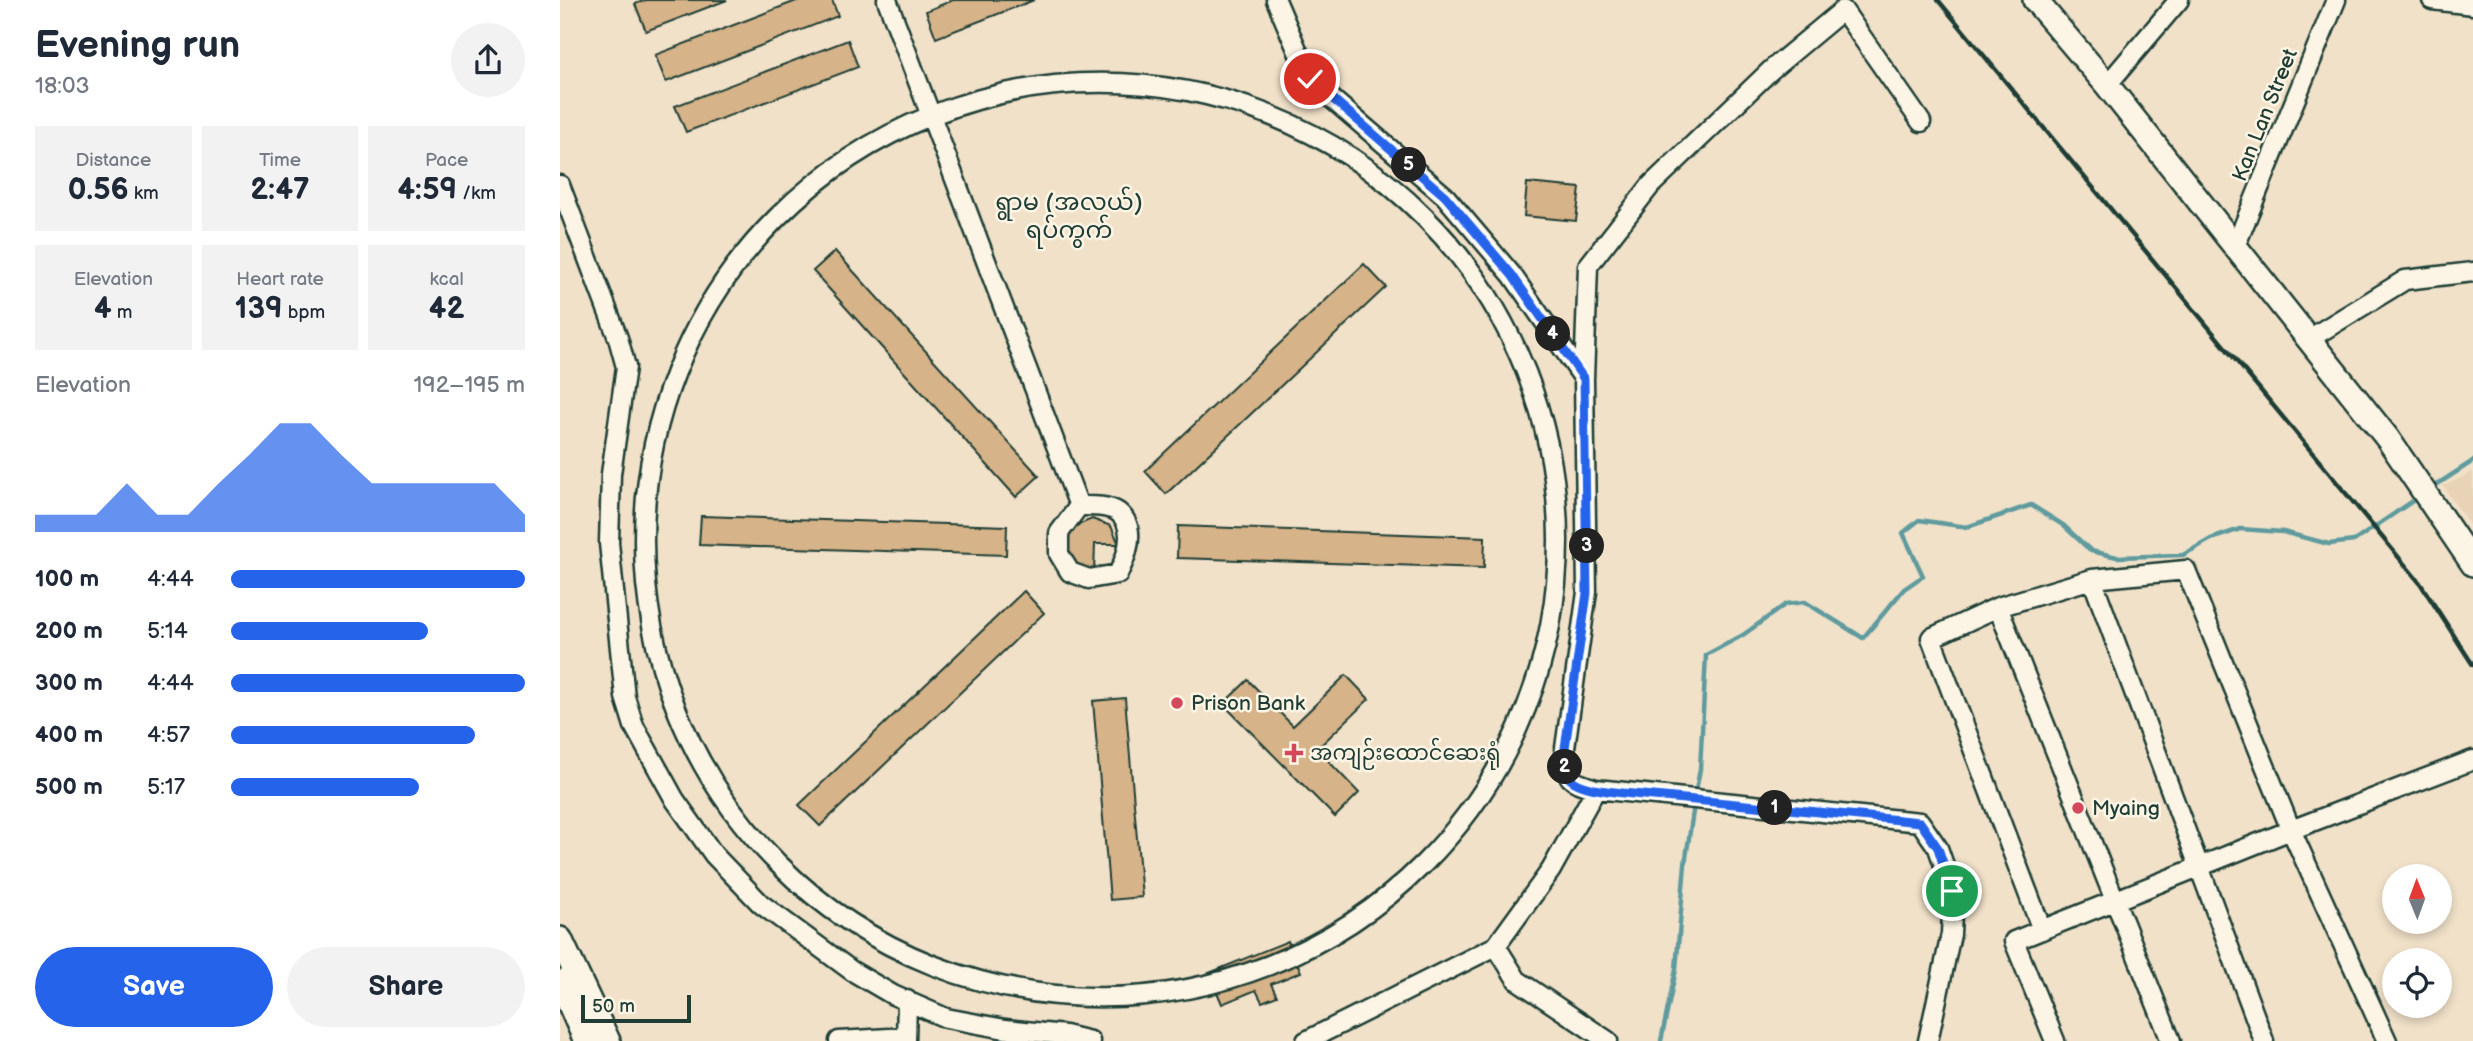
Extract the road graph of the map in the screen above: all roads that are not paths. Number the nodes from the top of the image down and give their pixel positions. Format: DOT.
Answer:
graph roads {
  1 [pos="887,0"];
  2 [pos="1276,0"];
  3 [pos="2035,0"];
  4 [pos="2179,0"];
  5 [pos="2336,0"];
  6 [pos="2432,0"];
  7 [pos="1839,5"];
  8 [pos="2473,5"];
  9 [pos="2107,85"];
  10 [pos="930,113"];
  11 [pos="1921,122"];
  12 [pos="560,185"];
  13 [pos="2235,247"];
  14 [pos="2473,272"];
  15 [pos="2309,339"];
  16 [pos="1584,379"];
  17 [pos="1079,506"];
  18 [pos="2473,564"];
  19 [pos="2092,579"];
  20 [pos="1998,607"];
  21 [pos="2473,760"];
  22 [pos="1596,789"];
  23 [pos="2291,830"];
  24 [pos="2199,867"];
  25 [pos="2115,900"];
  26 [pos="2042,930"];
  27 [pos="560,939"];
  28 [pos="1496,946"];
  29 [pos="560,982"];
  30 [pos="906,1000"];
  31 [pos="906,1039"];
  32 [pos="586,1041"];
  33 [pos="608,1041"];
  34 [pos="839,1041"];
  35 [pos="1090,1041"];
  36 [pos="1306,1041"];
  37 [pos="1608,1041"];
  38 [pos="1928,1041"];
  39 [pos="2055,1041"];
  40 [pos="2171,1041"];
  41 [pos="2264,1041"];
  42 [pos="2387,1041"];
  1 -- 10 [label="street"];
  2 -- 16 [label="street"];
  3 -- 9 [label="main road"];
  4 -- 9 [label="street"];
  5 -- 13 [label="street, Kan Lan Street"];
  6 -- 8 [label="street"];
  7 -- 11 [label="street"];
  7 -- 16 [label="street"];
  9 -- 13 [label="main road"];
  10 -- 10 [label="street"];
  10 -- 17 [label="street"];
  12 -- 30 [label="street"];
  13 -- 15 [label="main road"];
  14 -- 15 [label="street"];
  15 -- 18 [label="main road"];
  16 -- 22 [label="street"];
  17 -- 17 [label="street"];
  19 -- 20 [label="street"];
  19 -- 23 [label="street"];
  19 -- 24 [label="street"];
  20 -- 25 [label="street"];
  20 -- 26 [label="street"];
  21 -- 23 [label="street"];
  22 -- 28 [label="street"];
  22 -- 38 [label="street"];
  23 -- 24 [label="street"];
  23 -- 42 [label="street"];
  24 -- 25 [label="street"];
  24 -- 41 [label="street"];
  25 -- 26 [label="street"];
  25 -- 40 [label="street"];
  26 -- 39 [label="street"];
  27 -- 33 [label="main road"];
  28 -- 36 [label="street"];
  28 -- 37 [label="street"];
  29 -- 32 [label="main road"];
  30 -- 31 [label="street"];
  30 -- 35 [label="street"];
  31 -- 34 [label="street"];
}
